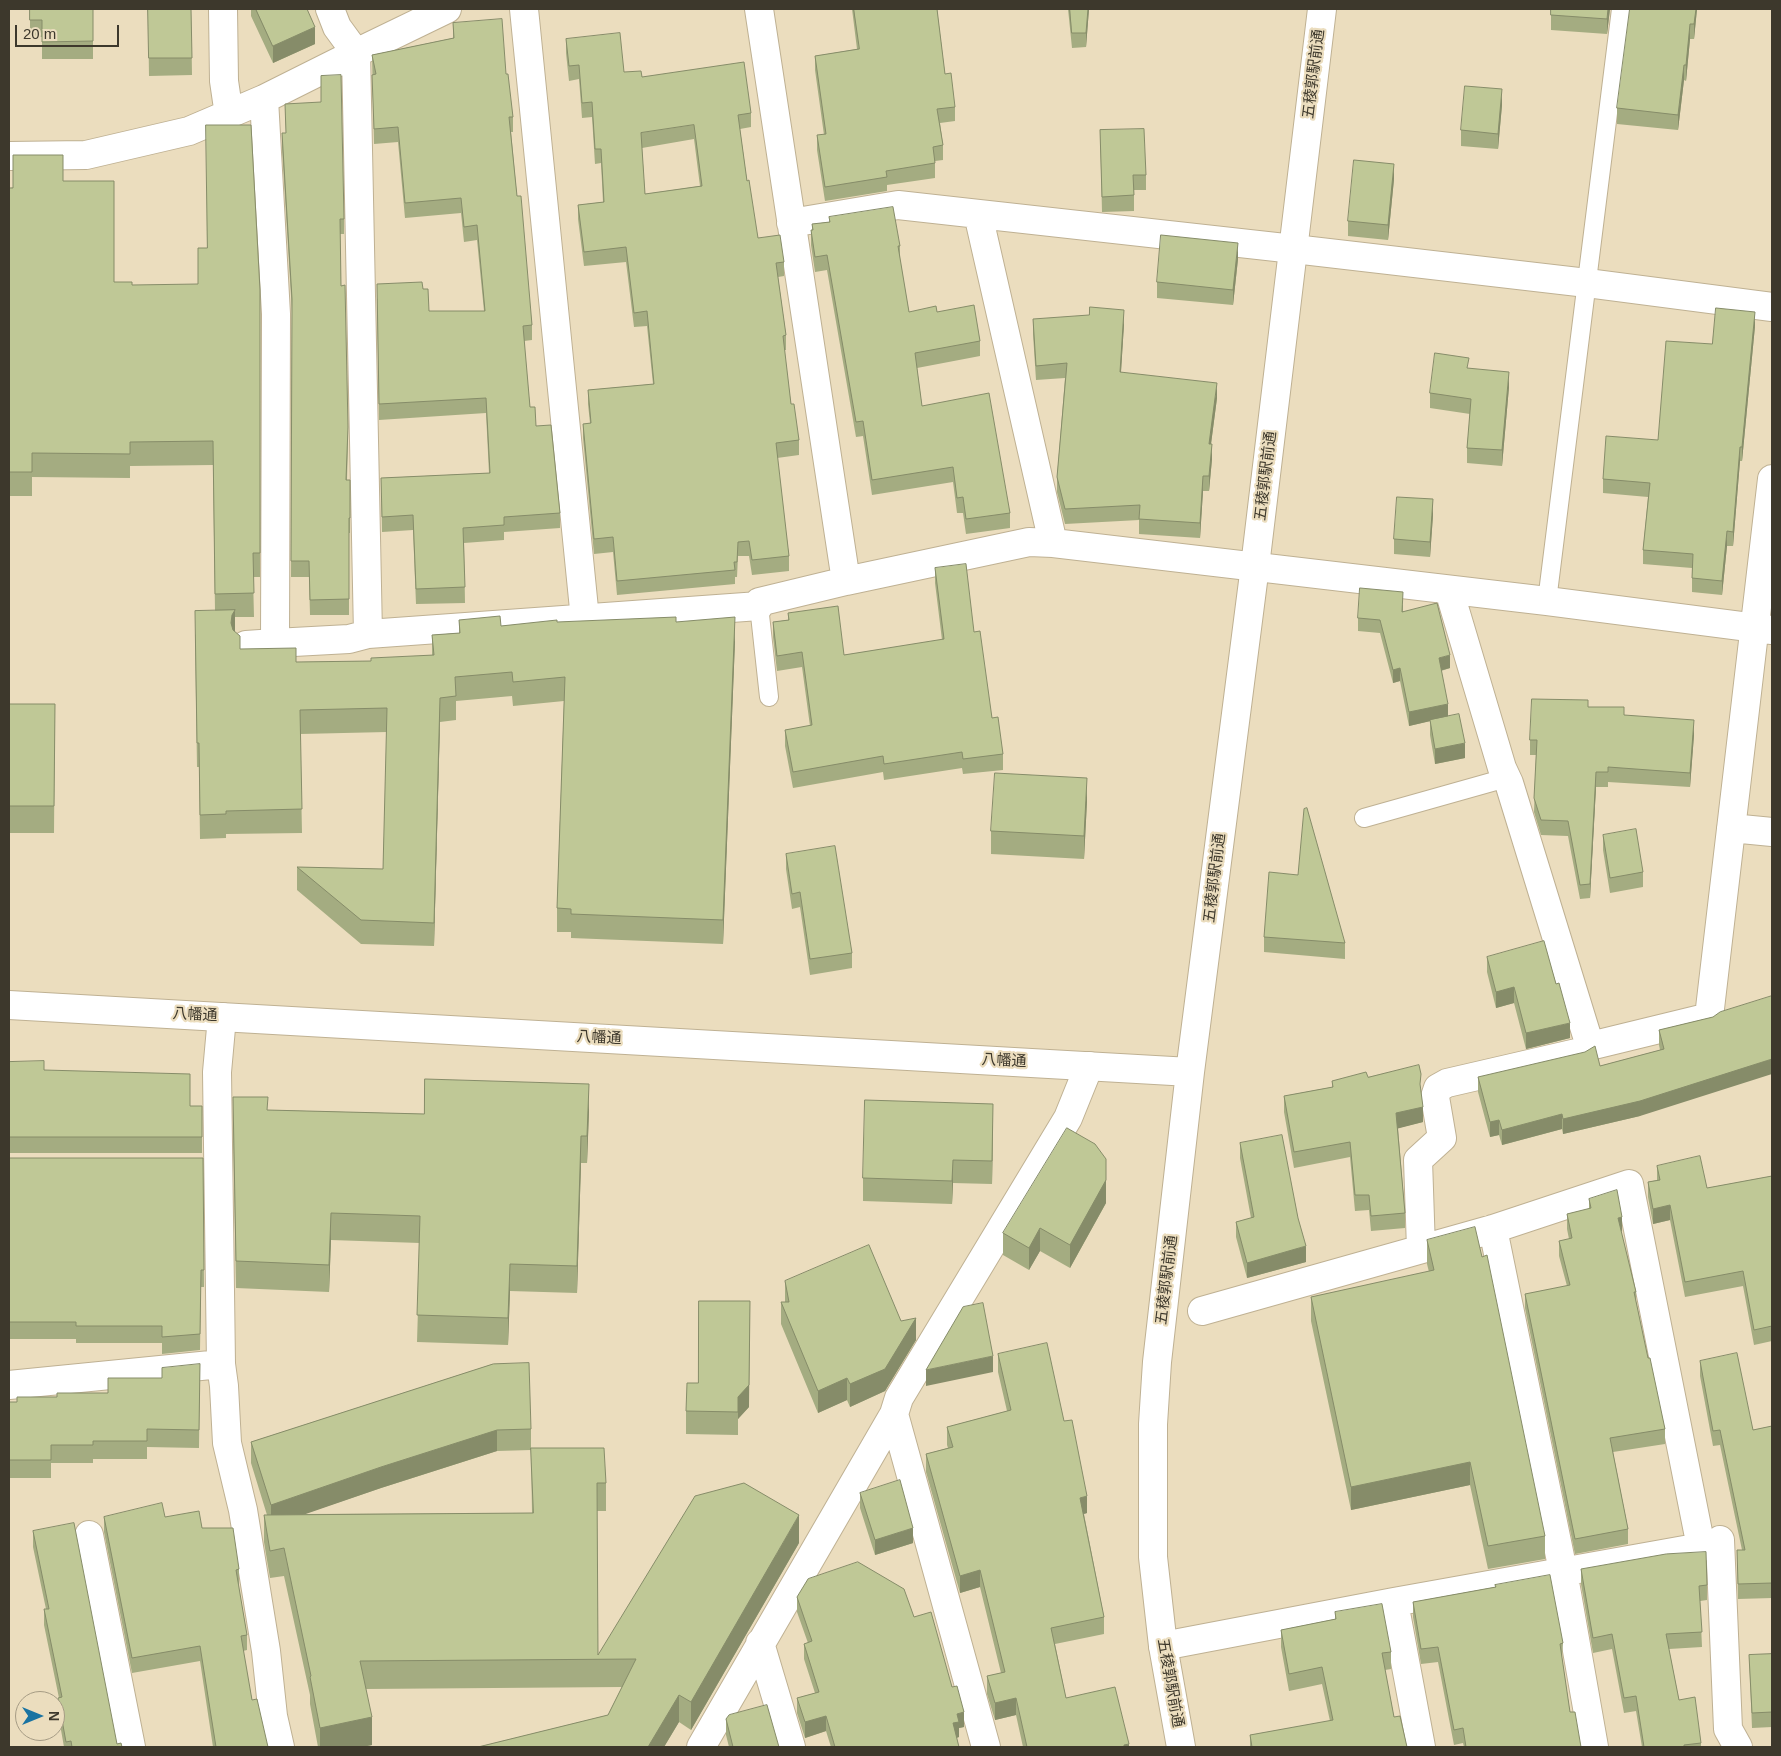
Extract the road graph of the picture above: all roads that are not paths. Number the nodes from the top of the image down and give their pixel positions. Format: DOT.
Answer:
graph roads {
  1 [pos="223,9"];
  2 [pos="330,9"];
  3 [pos="447,9"];
  4 [pos="524,9"];
  5 [pos="759,9"];
  6 [pos="1322,9"];
  7 [pos="1621,9"];
  8 [pos="356,52"];
  9 [pos="264,100"];
  10 [pos="229,115"];
  11 [pos="9,156"];
  12 [pos="978,214"];
  13 [pos="791,223"];
  14 [pos="1294,248"];
  15 [pos="1587,283"];
  16 [pos="1772,307"];
  17 [pos="1772,479"];
  18 [pos="1053,543"];
  19 [pos="1255,566"];
  20 [pos="846,581"];
  21 [pos="1449,590"];
  22 [pos="1547,601"];
  23 [pos="759,606"];
  24 [pos="585,619"];
  25 [pos="1764,629"];
  26 [pos="368,634"];
  27 [pos="275,644"];
  28 [pos="246,645"];
  29 [pos="769,697"];
  30 [pos="1506,778"];
  31 [pos="1364,818"];
  32 [pos="1731,828"];
  33 [pos="1772,832"];
  34 [pos="9,1005"];
  35 [pos="222,1017"];
  36 [pos="1590,1046"];
  37 [pos="1089,1066"];
  38 [pos="1190,1072"];
  39 [pos="1493,1229"];
  40 [pos="1421,1249"];
  41 [pos="1202,1311"];
  42 [pos="221,1364"];
  43 [pos="9,1385"];
  44 [pos="894,1414"];
  45 [pos="88,1535"];
  46 [pos="1714,1544"];
  47 [pos="1563,1571"];
  48 [pos="1394,1602"];
  49 [pos="760,1643"];
  50 [pos="1163,1646"];
  51 [pos="132,1747"];
  52 [pos="280,1747"];
  53 [pos="701,1747"];
  54 [pos="791,1747"];
  55 [pos="986,1747"];
  56 [pos="1181,1747"];
  57 [pos="1421,1747"];
  58 [pos="1594,1747"];
  59 [pos="1738,1747"];
  1 -- 10 [label="street"];
  2 -- 8 [label="street"];
  3 -- 8 [label="street"];
  4 -- 24 [label="street"];
  5 -- 13 [label="street"];
  6 -- 14 [label="street, 五稜郭駅前通"];
  7 -- 15 [label="lane"];
  8 -- 9 [label="street"];
  8 -- 26 [label="street"];
  9 -- 10 [label="street"];
  9 -- 27 [label="street"];
  10 -- 11 [label="street"];
  12 -- 13 [label="street"];
  12 -- 14 [label="street"];
  12 -- 18 [label="street"];
  13 -- 20 [label="street"];
  14 -- 15 [label="street"];
  14 -- 19 [label="street, 五稜郭駅前通"];
  15 -- 16 [label="street"];
  15 -- 22 [label="lane"];
  17 -- 25 [label="street"];
  18 -- 19 [label="street"];
  18 -- 20 [label="street"];
  19 -- 21 [label="street"];
  19 -- 38 [label="street, 五稜郭駅前通"];
  20 -- 23 [label="street"];
  21 -- 22 [label="street"];
  21 -- 30 [label="street"];
  22 -- 25 [label="street"];
  23 -- 24 [label="street"];
  23 -- 29 [label="lane"];
  24 -- 26 [label="street"];
  25 -- 32 [label="street"];
  26 -- 27 [label="street"];
  27 -- 28 [label="street"];
  30 -- 31 [label="lane"];
  30 -- 36 [label="street"];
  32 -- 33 [label="street"];
  32 -- 36 [label="street"];
  34 -- 35 [label="street, 八幡通"];
  35 -- 37 [label="street, 八幡通"];
  35 -- 42 [label="street"];
  36 -- 40 [label="street"];
  37 -- 38 [label="street, 八幡通"];
  37 -- 44 [label="street"];
  38 -- 50 [label="street, 五稜郭駅前通"];
  39 -- 40 [label="street"];
  39 -- 46 [label="street"];
  39 -- 47 [label="street"];
  40 -- 41 [label="street"];
  42 -- 43 [label="street"];
  42 -- 52 [label="street"];
  44 -- 49 [label="street"];
  44 -- 55 [label="street"];
  45 -- 51 [label="street"];
  46 -- 47 [label="street"];
  46 -- 59 [label="street"];
  47 -- 48 [label="street"];
  47 -- 58 [label="street"];
  48 -- 50 [label="street"];
  48 -- 57 [label="street"];
  49 -- 53 [label="street"];
  49 -- 54 [label="street"];
  50 -- 56 [label="street, 五稜郭駅前通"];
}
